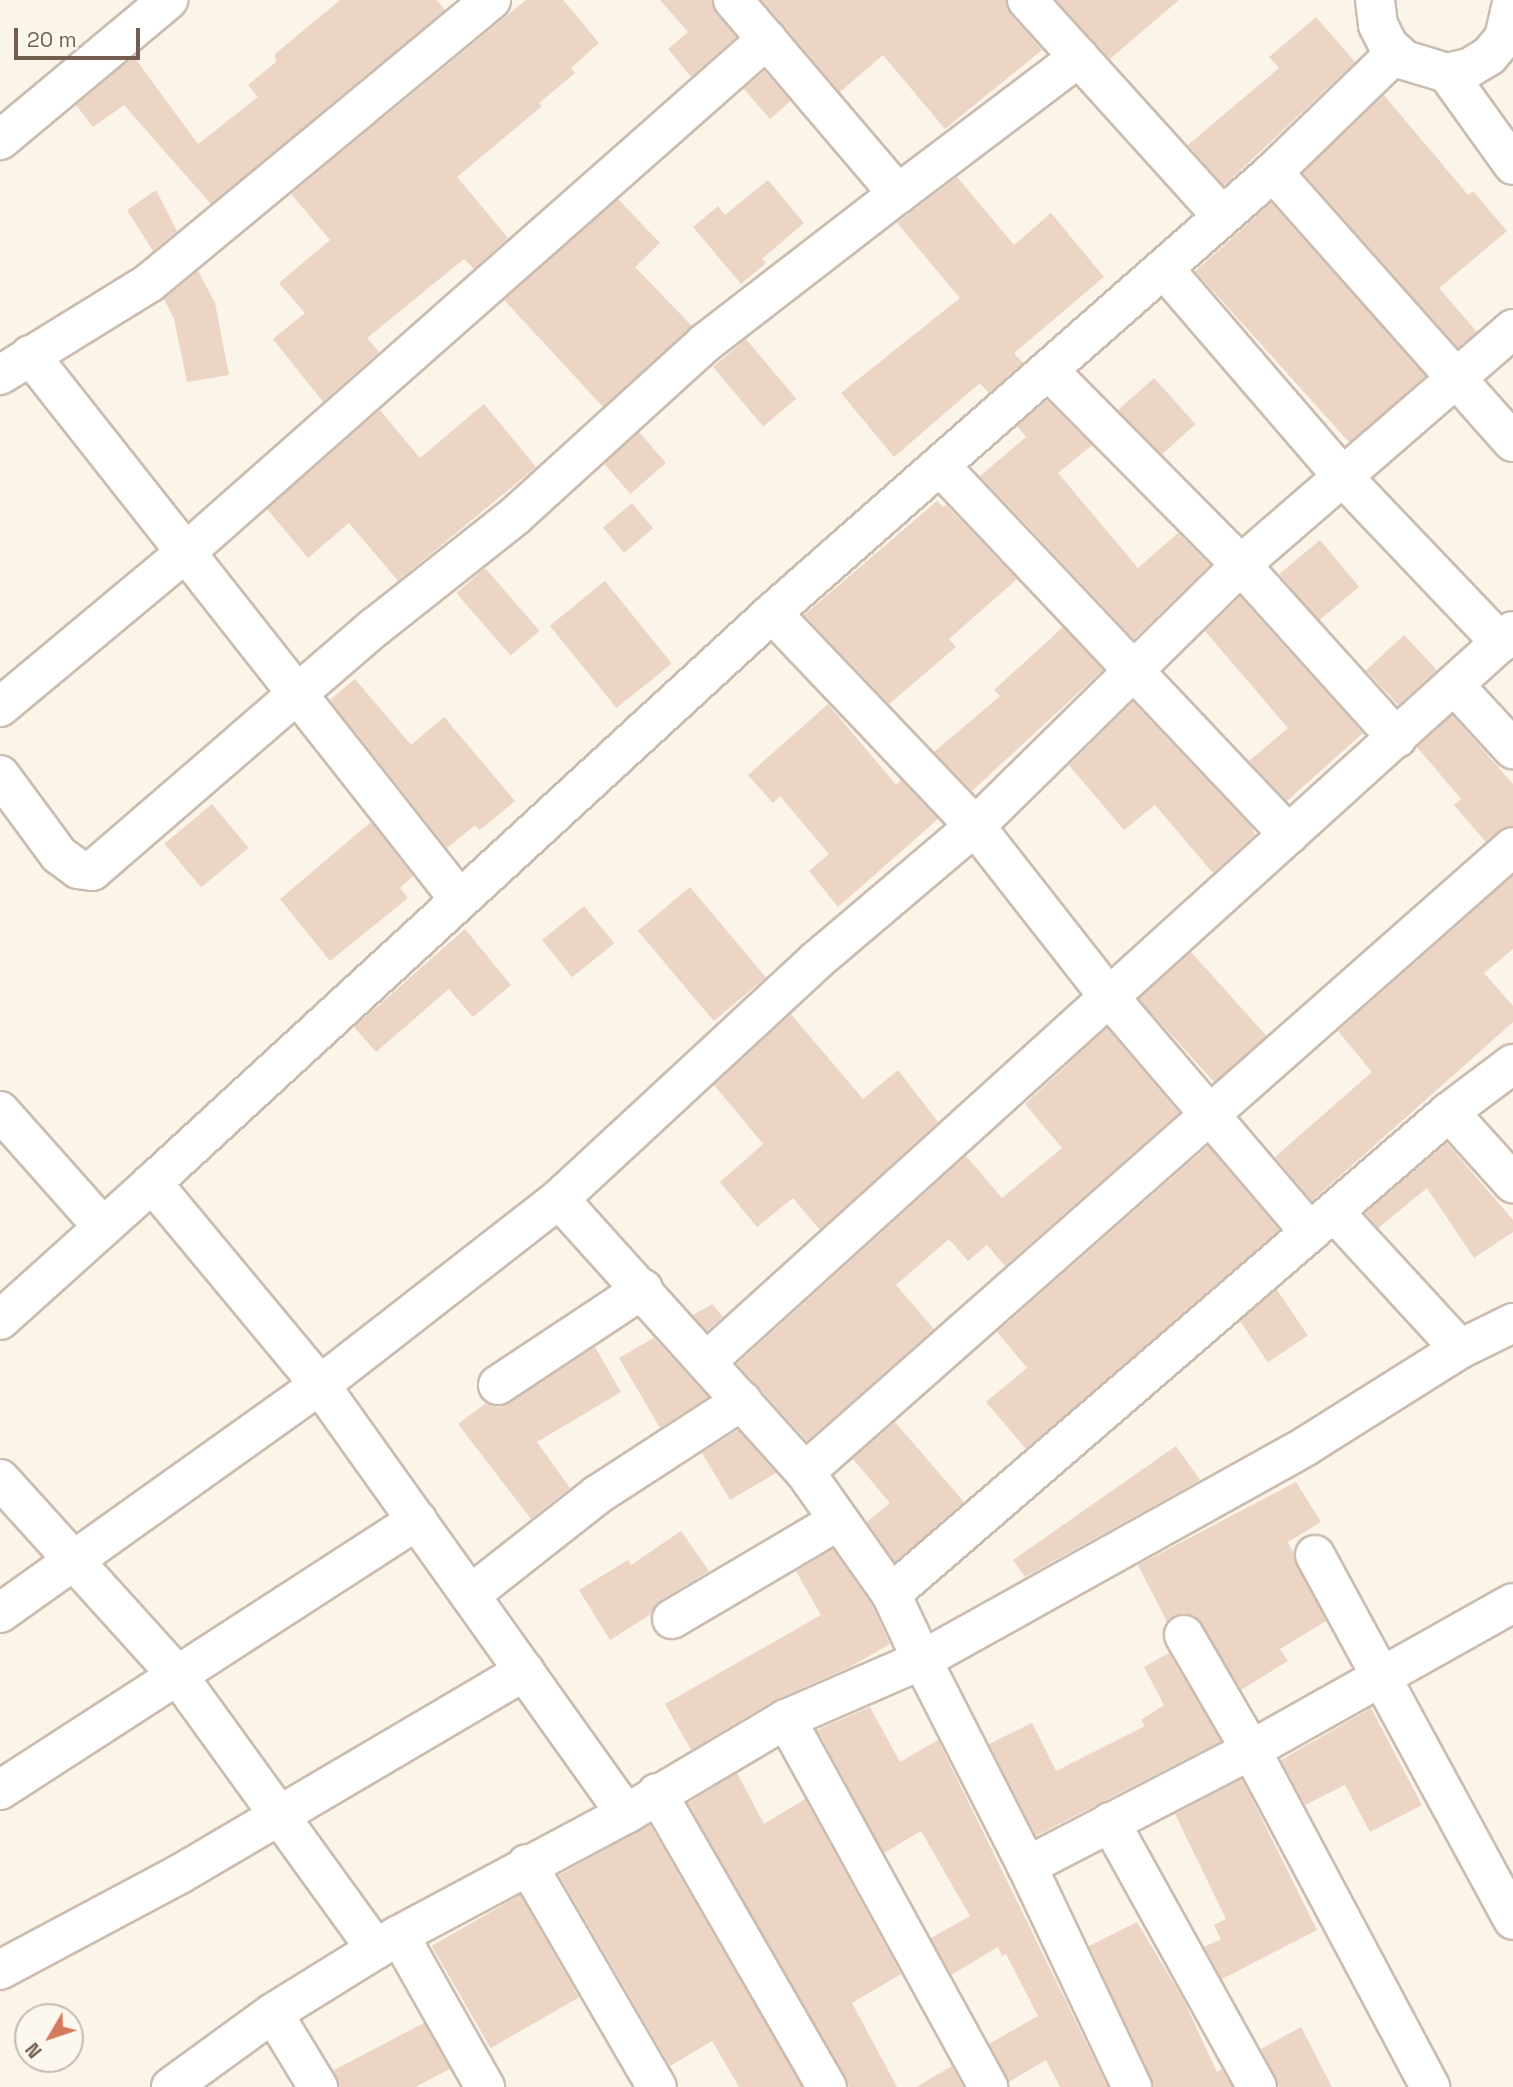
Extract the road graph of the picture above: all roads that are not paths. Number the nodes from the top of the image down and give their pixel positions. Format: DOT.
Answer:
graph roads {
  1 [pos="168,0"];
  2 [pos="491,0"];
  3 [pos="733,0"];
  4 [pos="1027,0"];
  5 [pos="1513,0"];
  6 [pos="1372,1"];
  7 [pos="1513,17"];
  8 [pos="767,39"];
  9 [pos="1396,53"];
  10 [pos="1079,57"];
  11 [pos="1447,73"];
  12 [pos="0,140"];
  13 [pos="1513,165"];
  14 [pos="1273,172"];
  15 [pos="898,194"];
  16 [pos="1222,216"];
  17 [pos="1165,270"];
  18 [pos="1513,328"];
  19 [pos="15,365"];
  20 [pos="1051,373"];
  21 [pos="1457,377"];
  22 [pos="1513,442"];
  23 [pos="942,467"];
  24 [pos="1343,477"];
  25 [pos="186,552"];
  26 [pos="1241,565"];
  27 [pos="772,614"];
  28 [pos="1507,637"];
  29 [pos="1132,670"];
  30 [pos="1455,686"];
  31 [pos="299,694"];
  32 [pos="0,707"];
  33 [pos="1397,738"];
  34 [pos="1513,749"];
  35 [pos="0,775"];
  36 [pos="975,827"];
  37 [pos="1289,835"];
  38 [pos="1513,847"];
  39 [pos="460,900"];
  40 [pos="1110,998"];
  41 [pos="1513,1064"];
  42 [pos="0,1111"];
  43 [pos="1449,1112"];
  44 [pos="1209,1114"];
  45 [pos="1513,1182"];
  46 [pos="152,1183"];
  47 [pos="559,1199"];
  48 [pos="1322,1222"];
  49 [pos="103,1227"];
  50 [pos="643,1289"];
  51 [pos="0,1320"];
  52 [pos="1513,1323"];
  53 [pos="1460,1349"];
  54 [pos="707,1361"];
  55 [pos="320,1384"];
  56 [pos="498,1385"];
  57 [pos="742,1401"];
  58 [pos="805,1472"];
  59 [pos="0,1479"];
  60 [pos="417,1520"];
  61 [pos="838,1521"];
  62 [pos="1314,1555"];
  63 [pos="75,1562"];
  64 [pos="891,1594"];
  65 [pos="470,1595"];
  66 [pos="1513,1603"];
  67 [pos="0,1613"];
  68 [pos="672,1619"];
  69 [pos="1184,1635"];
  70 [pos="922,1660"];
  71 [pos="525,1671"];
  72 [pos="178,1677"];
  73 [pos="1384,1677"];
  74 [pos="786,1719"];
  75 [pos="1251,1750"];
  76 [pos="0,1790"];
  77 [pos="642,1804"];
  78 [pos="281,1815"];
  79 [pos="1110,1822"];
  80 [pos="527,1864"];
  81 [pos="1027,1866"];
  82 [pos="1513,1920"];
  83 [pos="387,1942"];
  84 [pos="0,1970"];
  85 [pos="273,2013"];
  86 [pos="170,2087"];
  87 [pos="318,2087"];
  88 [pos="485,2087"];
  89 [pos="657,2087"];
  90 [pos="827,2087"];
  91 [pos="988,2087"];
  92 [pos="1132,2087"];
  93 [pos="1256,2087"];
  94 [pos="1430,2087"];
  1 -- 12 [label="street"];
  2 -- 19 [label="street"];
  3 -- 8 [label="street"];
  4 -- 10 [label="street"];
  5 -- 7 [label="street"];
  6 -- 9 [label="street"];
  7 -- 11 [label="street"];
  8 -- 15 [label="street"];
  8 -- 25 [label="street"];
  9 -- 11 [label="street"];
  9 -- 14 [label="street"];
  10 -- 15 [label="street"];
  10 -- 16 [label="street"];
  11 -- 13 [label="street"];
  14 -- 16 [label="street"];
  14 -- 21 [label="street"];
  15 -- 31 [label="street"];
  16 -- 17 [label="street"];
  17 -- 20 [label="street"];
  17 -- 24 [label="street"];
  18 -- 21 [label="street"];
  19 -- 25 [label="street"];
  20 -- 23 [label="street"];
  20 -- 26 [label="street"];
  21 -- 22 [label="street"];
  21 -- 24 [label="street"];
  23 -- 27 [label="street"];
  23 -- 29 [label="street"];
  24 -- 26 [label="street"];
  24 -- 28 [label="street"];
  25 -- 31 [label="street"];
  25 -- 32 [label="street"];
  26 -- 29 [label="street"];
  26 -- 33 [label="street"];
  27 -- 36 [label="street"];
  27 -- 39 [label="street"];
  28 -- 30 [label="street"];
  29 -- 36 [label="street"];
  29 -- 37 [label="street"];
  30 -- 33 [label="street"];
  30 -- 34 [label="street"];
  31 -- 35 [label="street"];
  31 -- 39 [label="street"];
  33 -- 37 [label="street"];
  36 -- 40 [label="street"];
  36 -- 47 [label="street"];
  37 -- 40 [label="street"];
  38 -- 44 [label="street"];
  39 -- 46 [label="street"];
  40 -- 44 [label="street"];
  40 -- 54 [label="street"];
  41 -- 43 [label="street"];
  42 -- 49 [label="street"];
  43 -- 45 [label="street"];
  43 -- 48 [label="street"];
  44 -- 48 [label="street"];
  44 -- 58 [label="street"];
  46 -- 49 [label="street"];
  46 -- 55 [label="street"];
  47 -- 50 [label="street"];
  47 -- 55 [label="street"];
  48 -- 53 [label="street"];
  48 -- 64 [label="street"];
  49 -- 51 [label="street"];
  50 -- 54 [label="street"];
  50 -- 56 [label="street"];
  52 -- 53 [label="street"];
  53 -- 70 [label="street"];
  54 -- 57 [label="street"];
  55 -- 60 [label="street"];
  55 -- 63 [label="street"];
  57 -- 58 [label="street"];
  57 -- 65 [label="street"];
  58 -- 61 [label="street"];
  59 -- 63 [label="street"];
  60 -- 65 [label="street"];
  60 -- 72 [label="street"];
  61 -- 64 [label="street"];
  61 -- 68 [label="street"];
  62 -- 73 [label="street"];
  63 -- 67 [label="street"];
  63 -- 72 [label="street"];
  64 -- 70 [label="street"];
  65 -- 71 [label="street"];
  66 -- 73 [label="street"];
  69 -- 75 [label="street"];
  70 -- 74 [label="street"];
  70 -- 81 [label="street"];
  71 -- 77 [label="street"];
  71 -- 78 [label="street"];
  72 -- 76 [label="street"];
  72 -- 78 [label="street"];
  73 -- 75 [label="street"];
  73 -- 82 [label="street"];
  74 -- 77 [label="street"];
  74 -- 91 [label="street"];
  75 -- 79 [label="street"];
  75 -- 94 [label="street"];
  77 -- 80 [label="street"];
  77 -- 90 [label="street"];
  78 -- 83 [label="street"];
  78 -- 84 [label="street"];
  79 -- 81 [label="street"];
  79 -- 93 [label="street"];
  80 -- 83 [label="street"];
  80 -- 89 [label="street"];
  81 -- 92 [label="street"];
  83 -- 85 [label="street"];
  83 -- 88 [label="street"];
  85 -- 86 [label="street"];
  85 -- 87 [label="street"];
}
